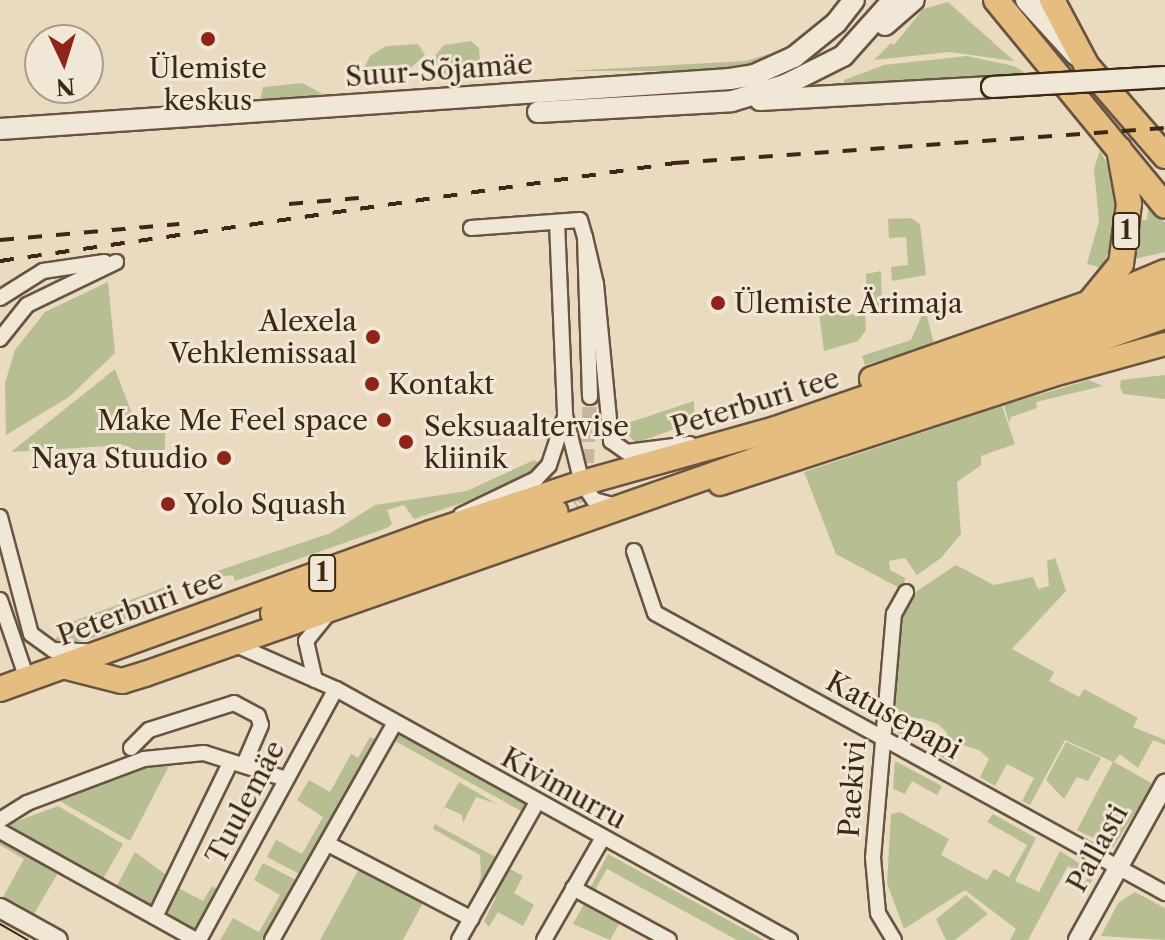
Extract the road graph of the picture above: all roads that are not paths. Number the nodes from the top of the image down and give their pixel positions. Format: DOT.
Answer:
graph roads {
  1 [pos="854,0"];
  2 [pos="893,0"];
  3 [pos="914,0"];
  4 [pos="1003,2"];
  5 [pos="1060,5"];
  6 [pos="856,46"];
  7 [pos="1087,66"];
  8 [pos="1165,77"];
  9 [pos="732,101"];
  10 [pos="538,112"];
  11 [pos="0,129"];
  12 [pos="1119,149"];
  13 [pos="1165,156"];
  14 [pos="1165,206"];
  15 [pos="557,222"];
  16 [pos="471,228"];
  17 [pos="585,237"];
  18 [pos="1165,271"];
  19 [pos="1165,295"];
  20 [pos="0,298"];
  21 [pos="1165,316"];
  22 [pos="1106,318"];
  23 [pos="0,339"];
  24 [pos="1165,344"];
  25 [pos="1165,355"];
  26 [pos="1106,360"];
  27 [pos="590,397"];
  28 [pos="565,415"];
  29 [pos="690,444"];
  30 [pos="623,472"];
  31 [pos="582,483"];
  32 [pos="626,507"];
  33 [pos="555,512"];
  34 [pos="0,517"];
  35 [pos="431,533"];
  36 [pos="634,551"];
  37 [pos="906,592"];
  38 [pos="0,600"];
  39 [pos="333,610"];
  40 [pos="234,644"];
  41 [pos="107,652"];
  42 [pos="63,666"];
  43 [pos="134,677"];
  44 [pos="27,679"];
  45 [pos="315,680"];
  46 [pos="0,689"];
  47 [pos="336,689"];
  48 [pos="395,723"];
  49 [pos="881,737"];
  50 [pos="131,748"];
  51 [pos="245,762"];
  52 [pos="229,765"];
  53 [pos="286,779"];
  54 [pos="1165,784"];
  55 [pos="537,802"];
  56 [pos="0,820"];
  57 [pos="0,831"];
  58 [pos="602,839"];
  59 [pos="328,844"];
  60 [pos="1118,868"];
  61 [pos="573,888"];
  62 [pos="1165,893"];
  63 [pos="0,908"];
  64 [pos="155,917"];
  65 [pos="472,919"];
  66 [pos="278,938"];
  67 [pos="58,940"];
  68 [pos="197,940"];
  69 [pos="459,940"];
  70 [pos="544,940"];
  71 [pos="669,940"];
  72 [pos="790,940"];
  73 [pos="894,940"];
  74 [pos="1078,940"];
  1 -- 11 [label="main road, Suur-Sõjamäe"];
  2 -- 6 [label="main road, Suur-Sõjamäe"];
  3 -- 6 [label="main road"];
  4 -- 7 [label="main road"];
  4 -- 12 [label="highway"];
  5 -- 7 [label="highway"];
  6 -- 9 [label="main road, Suur-Sõjamäe"];
  7 -- 13 [label="highway"];
  8 -- 9 [label="main road, bridge"];
  9 -- 10 [label="main road, Suur-Sõjamäe"];
  12 -- 14 [label="highway"];
  12 -- 22 [label="highway, 1"];
  15 -- 16 [label="street"];
  15 -- 17 [label="street"];
  15 -- 28 [label="street"];
  17 -- 27 [label="street"];
  17 -- 29 [label="street"];
  18 -- 22 [label="main road, 1"];
  19 -- 22 [label="highway, Peterburi tee"];
  20 -- 23 [label="street"];
  21 -- 22 [label="highway, Peterburi tee"];
  22 -- 29 [label="highway, 1"];
  22 -- 30 [label="highway, Peterburi tee"];
  22 -- 32 [label="highway, Peterburi tee"];
  24 -- 26 [label="main road, 1"];
  25 -- 26 [label="main road, 1"];
  26 -- 32 [label="main road, 1"];
  28 -- 31 [label="street"];
  28 -- 35 [label="street"];
  29 -- 30 [label="highway, 1"];
  30 -- 31 [label="highway, Peterburi tee / 1"];
  31 -- 32 [label="street"];
  31 -- 35 [label="highway, Peterburi tee / 1"];
  32 -- 39 [label="highway, Peterburi tee / 1"];
  33 -- 43 [label="highway"];
  34 -- 41 [label="street"];
  35 -- 41 [label="highway, Peterburi tee / 1"];
  36 -- 49 [label="street, Katusepapi"];
  37 -- 49 [label="street, Paekivi"];
  38 -- 44 [label="street"];
  39 -- 40 [label="highway, Peterburi tee / 1"];
  39 -- 45 [label="street"];
  40 -- 43 [label="highway, Peterburi tee / 1"];
  40 -- 45 [label="street, Kivimurru"];
  41 -- 42 [label="highway, Peterburi tee / 1"];
  42 -- 43 [label="highway"];
  42 -- 44 [label="highway, Peterburi tee / 1"];
  44 -- 46 [label="highway, Peterburi tee / 1"];
  45 -- 47 [label="street, Kivimurru"];
  47 -- 48 [label="street, Kivimurru"];
  47 -- 53 [label="street, Tuulemäe"];
  48 -- 55 [label="street, Kivimurru"];
  48 -- 59 [label="street"];
  49 -- 60 [label="street, Katusepapi"];
  49 -- 73 [label="street, Paekivi"];
  50 -- 51 [label="street"];
  51 -- 52 [label="street"];
  51 -- 53 [label="street"];
  52 -- 56 [label="street"];
  52 -- 64 [label="street"];
  53 -- 68 [label="street, Tuulemäe"];
  54 -- 60 [label="street, Pallasti"];
  55 -- 58 [label="street, Kivimurru"];
  55 -- 65 [label="street"];
  57 -- 64 [label="street"];
  58 -- 61 [label="street"];
  58 -- 72 [label="street, Kivimurru"];
  59 -- 65 [label="street"];
  59 -- 66 [label="street"];
  60 -- 62 [label="street, Katusepapi"];
  60 -- 74 [label="street, Pallasti"];
  61 -- 70 [label="street"];
  61 -- 71 [label="street"];
  63 -- 67 [label="street"];
  64 -- 68 [label="street"];
  65 -- 69 [label="street"];
}
